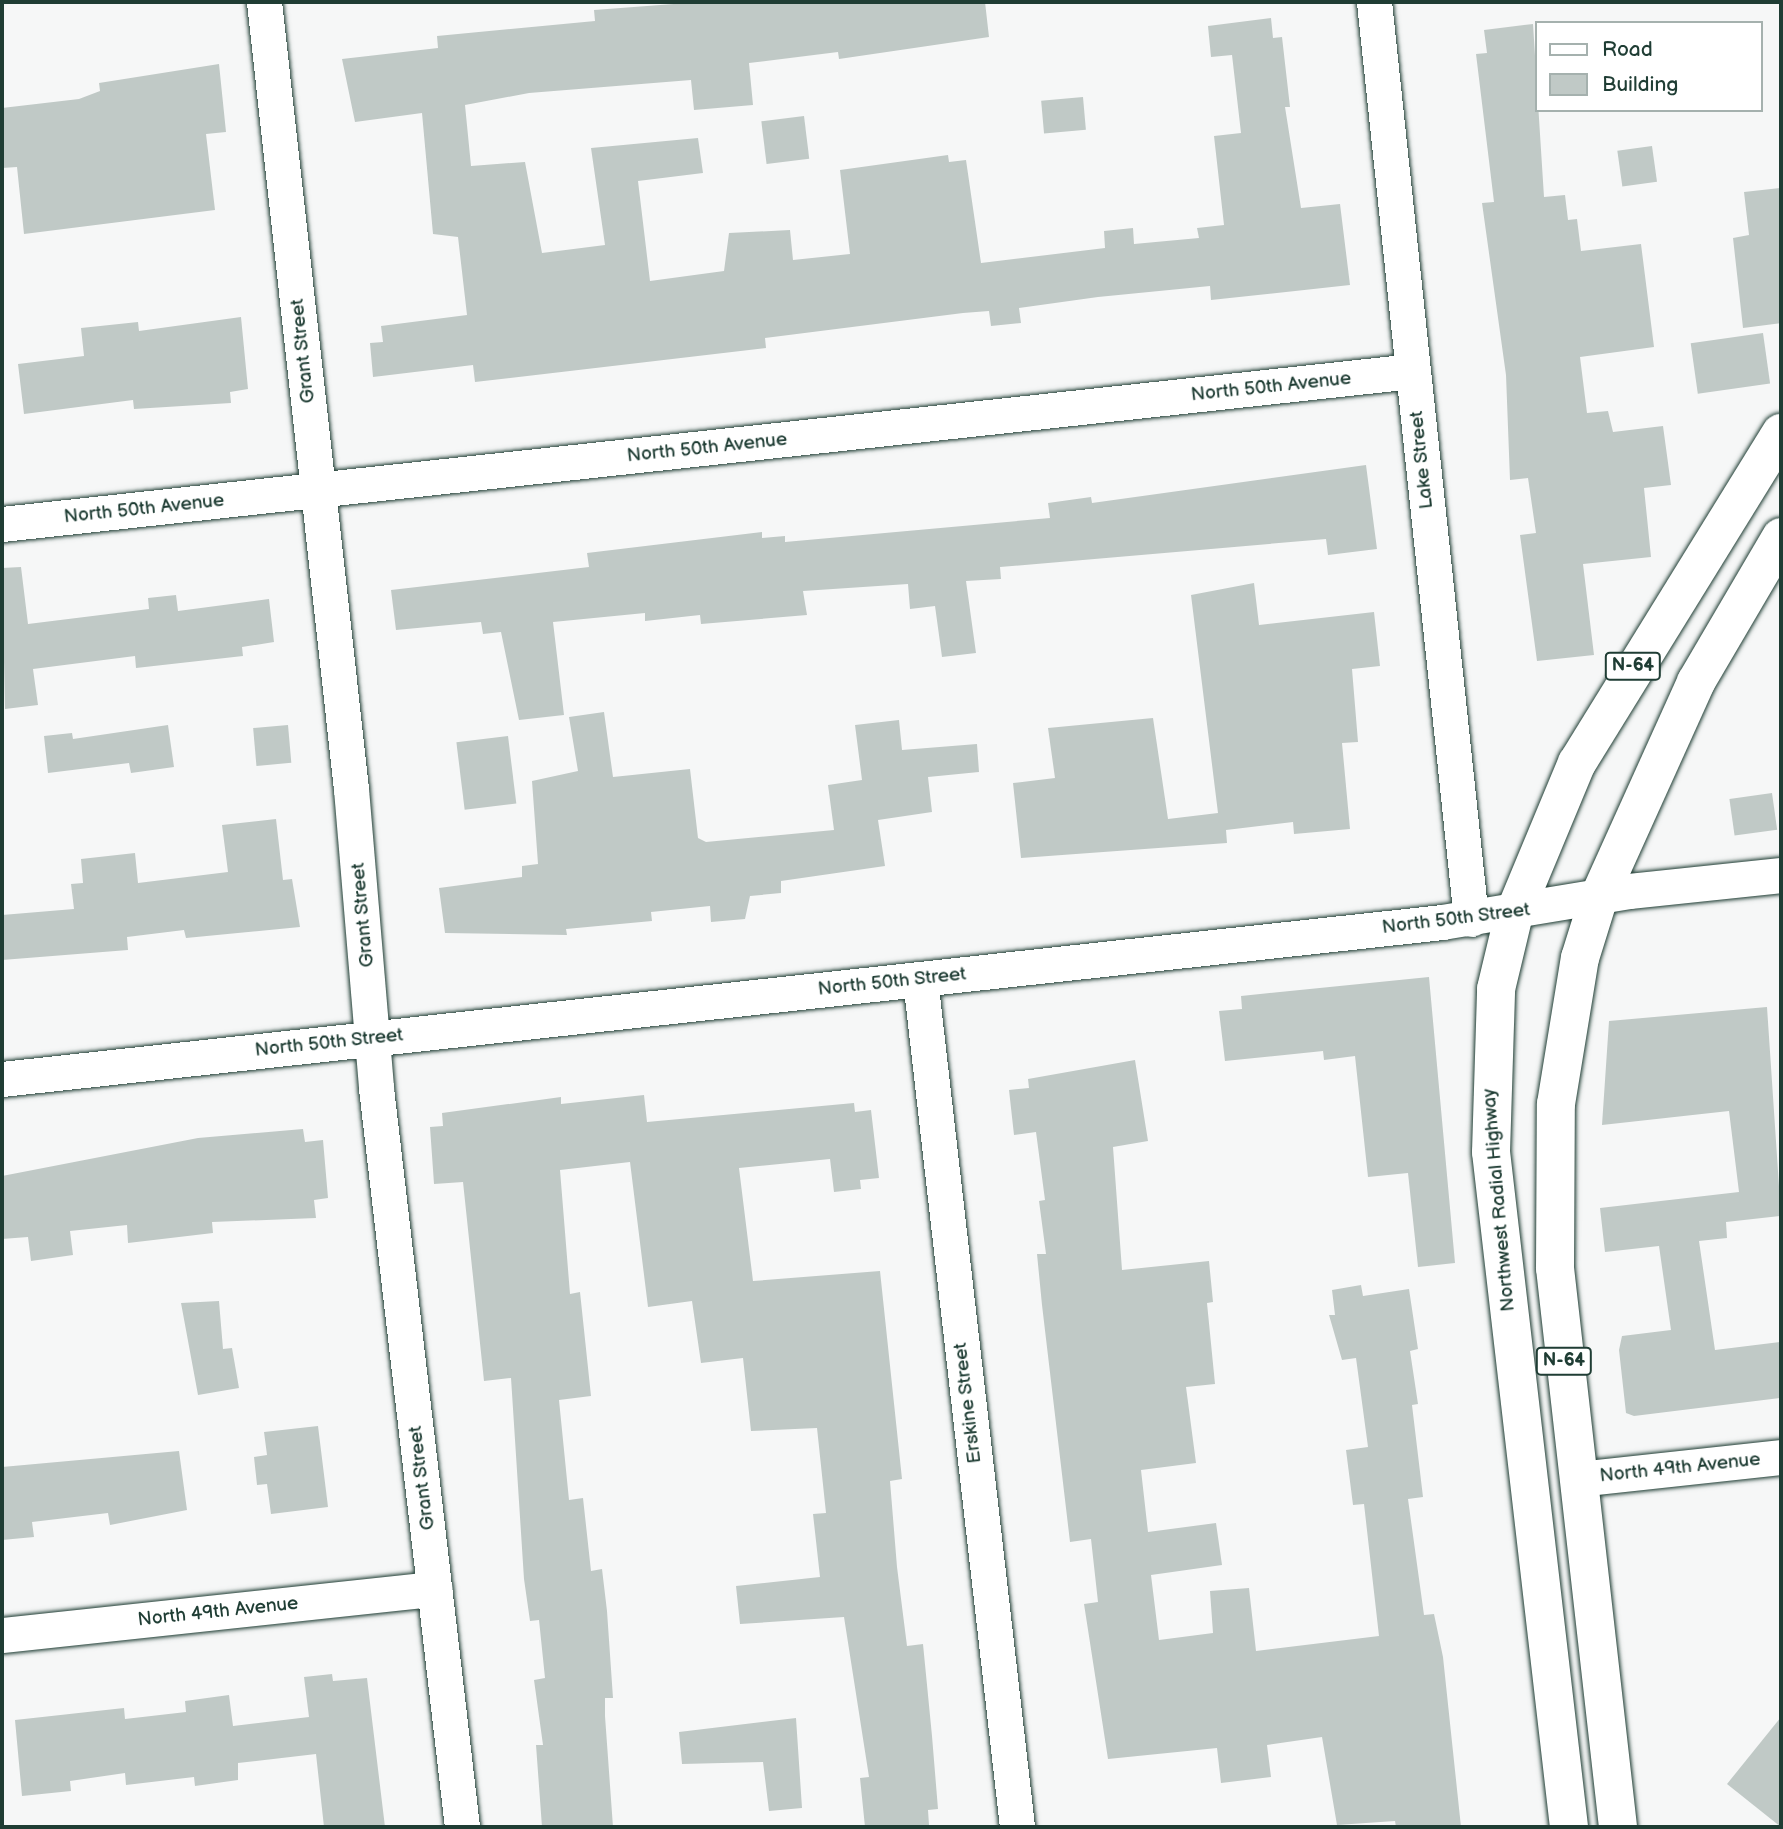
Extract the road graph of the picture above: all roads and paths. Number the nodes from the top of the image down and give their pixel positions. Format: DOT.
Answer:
graph roads {
  1 [pos="264,2"];
  2 [pos="1374,2"];
  3 [pos="1413,371"];
  4 [pos="1781,433"];
  5 [pos="318,490"];
  6 [pos="2,524"];
  7 [pos="1781,537"];
  8 [pos="1781,875"];
  9 [pos="1599,897"];
  10 [pos="1514,914"];
  11 [pos="1471,919"];
  12 [pos="920,979"];
  13 [pos="374,1038"];
  14 [pos="2,1079"];
  15 [pos="1781,1457"];
  16 [pos="1578,1479"];
  17 [pos="435,1589"];
  18 [pos="2,1636"];
  19 [pos="462,1827"];
  20 [pos="1017,1827"];
  21 [pos="1569,1827"];
  22 [pos="1618,1827"];
  1 -- 5 [label="street, Grant Street"];
  2 -- 3 [label="street, Lake Street"];
  3 -- 5 [label="street, North 50th Avenue"];
  3 -- 11 [label="street, Lake Street"];
  4 -- 10 [label="main road, Northwest Radial Highway / N-64"];
  5 -- 6 [label="street, North 50th Avenue"];
  5 -- 13 [label="street, Grant Street"];
  7 -- 9 [label="main road, N-64"];
  8 -- 9 [label="street, North 50th Street"];
  9 -- 10 [label="street, North 50th Street"];
  9 -- 16 [label="main road, N-64"];
  10 -- 11 [label="street, North 50th Street"];
  10 -- 21 [label="main road, Northwest Radial Highway / N-64"];
  11 -- 12 [label="street, North 50th Street"];
  12 -- 13 [label="street, North 50th Street"];
  12 -- 20 [label="street, Erskine Street"];
  13 -- 14 [label="street, North 50th Street"];
  13 -- 17 [label="street, Grant Street"];
  15 -- 16 [label="street, North 49th Avenue"];
  16 -- 22 [label="main road, N-64"];
  17 -- 18 [label="street, North 49th Avenue"];
  17 -- 19 [label="street, Grant Street"];
}
